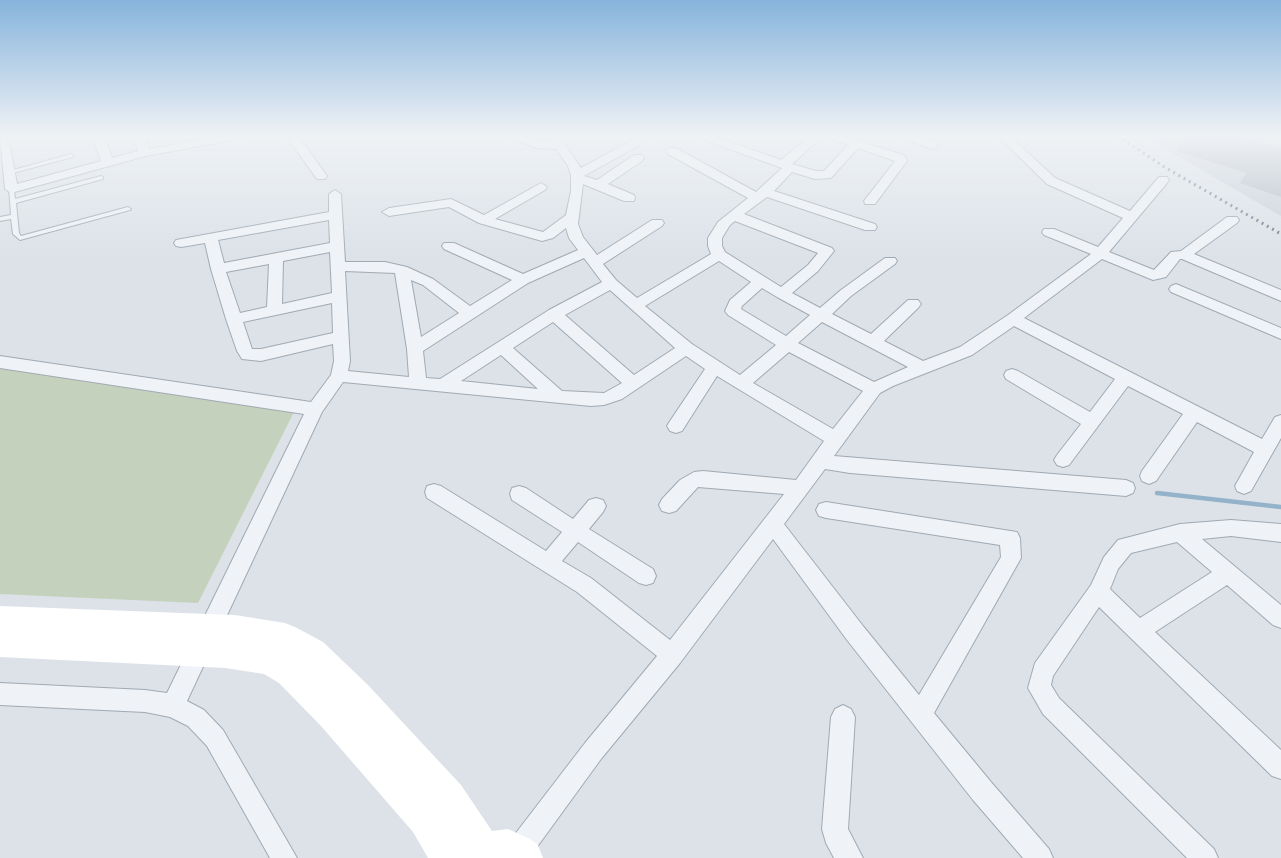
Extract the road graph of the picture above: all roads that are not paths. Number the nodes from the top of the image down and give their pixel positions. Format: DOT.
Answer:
graph roads {
  1 [pos="5,176"];
  2 [pos="59,176"];
  3 [pos="611,176"];
  4 [pos="723,176"];
  5 [pos="777,176"];
  6 [pos="889,176"];
  7 [pos="1046,176"];
  8 [pos="577,177"];
  9 [pos="101,178"];
  10 [pos="1163,180"];
  11 [pos="599,184"];
  12 [pos="541,187"];
  13 [pos="6,190"];
  14 [pos="335,194"];
  15 [pos="761,195"];
  16 [pos="629,198"];
  17 [pos="870,201"];
  18 [pos="12,202"];
  19 [pos="128,209"];
  20 [pos="389,212"];
  21 [pos="337,215"];
  22 [pos="733,215"];
  23 [pos="14,216"];
  24 [pos="572,217"];
  25 [pos="1132,217"];
  26 [pos="0,219"];
  27 [pos="484,220"];
  28 [pos="1232,220"];
  29 [pos="658,223"];
  30 [pos="870,227"];
  31 [pos="1049,232"];
  32 [pos="211,238"];
  33 [pos="181,244"];
  34 [pos="338,246"];
  35 [pos="449,246"];
  36 [pos="1100,254"];
  37 [pos="719,255"];
  38 [pos="1184,255"];
  39 [pos="591,257"];
  40 [pos="276,258"];
  41 [pos="890,260"];
  42 [pos="339,266"];
  43 [pos="218,269"];
  44 [pos="402,270"];
  45 [pos="523,280"];
  46 [pos="761,281"];
  47 [pos="611,283"];
  48 [pos="1176,288"];
  49 [pos="782,294"];
  50 [pos="340,296"];
  51 [pos="1281,296"];
  52 [pos="913,304"];
  53 [pos="636,305"];
  54 [pos="274,309"];
  55 [pos="469,313"];
  56 [pos="554,314"];
  57 [pos="821,314"];
  58 [pos="234,319"];
  59 [pos="1013,319"];
  60 [pos="1281,334"];
  61 [pos="341,337"];
  62 [pos="873,342"];
  63 [pos="787,344"];
  64 [pos="502,348"];
  65 [pos="686,348"];
  66 [pos="416,349"];
  67 [pos="0,362"];
  68 [pos="715,367"];
  69 [pos="924,369"];
  70 [pos="1012,375"];
  71 [pos="339,376"];
  72 [pos="1126,377"];
  73 [pos="633,383"];
  74 [pos="418,384"];
  75 [pos="741,384"];
  76 [pos="442,386"];
  77 [pos="874,389"];
  78 [pos="558,397"];
  79 [pos="315,409"];
  80 [pos="1194,412"];
  81 [pos="1092,422"];
  82 [pos="1281,422"];
  83 [pos="676,426"];
  84 [pos="835,439"];
  85 [pos="1265,449"];
  86 [pos="1063,460"];
  87 [pos="821,461"];
  88 [pos="1149,476"];
  89 [pos="1244,486"];
  90 [pos="801,488"];
  91 [pos="1126,488"];
  92 [pos="434,492"];
  93 [pos="519,494"];
  94 [pos="669,505"];
  95 [pos="596,506"];
  96 [pos="826,510"];
  97 [pos="773,524"];
  98 [pos="576,530"];
  99 [pos="1180,533"];
  100 [pos="1281,533"];
  101 [pos="549,562"];
  102 [pos="1228,573"];
  103 [pos="646,576"];
  104 [pos="1098,592"];
  105 [pos="1281,618"];
  106 [pos="0,620"];
  107 [pos="1139,631"];
  108 [pos="204,640"];
  109 [pos="0,643"];
  110 [pos="672,655"];
  111 [pos="0,694"];
  112 [pos="173,706"];
  113 [pos="921,713"];
  114 [pos="843,716"];
  115 [pos="1281,767"];
  116 [pos="501,855"];
  117 [pos="284,858"];
  118 [pos="448,858"];
  119 [pos="850,858"];
  120 [pos="1040,858"];
  121 [pos="1205,858"];
  1 -- 13 [label="street"];
  2 -- 13 [label="street"];
  3 -- 11 [label="street"];
  4 -- 15 [label="street"];
  5 -- 15 [label="street"];
  6 -- 17 [label="street"];
  7 -- 25 [label="street"];
  8 -- 11 [label="street"];
  8 -- 24 [label="street"];
  9 -- 18 [label="lane"];
  10 -- 25 [label="street"];
  11 -- 16 [label="street"];
  12 -- 27 [label="street"];
  13 -- 18 [label="lane"];
  14 -- 21 [label="street"];
  15 -- 22 [label="street"];
  15 -- 30 [label="street"];
  18 -- 23 [label="lane"];
  19 -- 23 [label="lane"];
  20 -- 27 [label="street"];
  21 -- 32 [label="street"];
  21 -- 34 [label="street"];
  22 -- 37 [label="street"];
  22 -- 49 [label="street"];
  23 -- 26 [label="lane"];
  24 -- 27 [label="street"];
  24 -- 39 [label="street"];
  25 -- 36 [label="street"];
  28 -- 38 [label="street"];
  29 -- 39 [label="street"];
  31 -- 36 [label="street"];
  32 -- 33 [label="street"];
  32 -- 43 [label="street"];
  34 -- 40 [label="street"];
  34 -- 42 [label="street"];
  35 -- 45 [label="street"];
  36 -- 38 [label="street"];
  36 -- 59 [label="street"];
  37 -- 46 [label="street"];
  37 -- 53 [label="street"];
  38 -- 51 [label="street"];
  39 -- 45 [label="street"];
  39 -- 47 [label="street"];
  40 -- 43 [label="street"];
  40 -- 54 [label="street"];
  41 -- 57 [label="street"];
  42 -- 44 [label="street"];
  42 -- 50 [label="street"];
  43 -- 58 [label="street"];
  44 -- 55 [label="street"];
  44 -- 66 [label="street"];
  45 -- 55 [label="street"];
  46 -- 49 [label="street"];
  46 -- 63 [label="street"];
  47 -- 53 [label="street"];
  47 -- 56 [label="street"];
  48 -- 60 [label="street"];
  49 -- 57 [label="street"];
  50 -- 54 [label="street"];
  50 -- 61 [label="street"];
  52 -- 62 [label="street"];
  53 -- 65 [label="street"];
  54 -- 58 [label="street"];
  55 -- 66 [label="street"];
  56 -- 64 [label="street"];
  56 -- 73 [label="street"];
  57 -- 62 [label="street"];
  57 -- 63 [label="street"];
  58 -- 61 [label="street"];
  59 -- 69 [label="street"];
  59 -- 72 [label="street"];
  61 -- 71 [label="street"];
  62 -- 69 [label="street"];
  63 -- 75 [label="street"];
  63 -- 77 [label="street"];
  64 -- 76 [label="street"];
  64 -- 78 [label="street"];
  65 -- 68 [label="street"];
  65 -- 73 [label="street"];
  66 -- 74 [label="street"];
  67 -- 79 [label="street"];
  68 -- 75 [label="street"];
  68 -- 83 [label="street"];
  69 -- 77 [label="street"];
  70 -- 81 [label="street"];
  71 -- 74 [label="street"];
  71 -- 79 [label="street"];
  72 -- 80 [label="street"];
  72 -- 81 [label="street"];
  73 -- 78 [label="street"];
  74 -- 76 [label="street"];
  75 -- 84 [label="street"];
  76 -- 78 [label="street"];
  77 -- 84 [label="street"];
  79 -- 108 [label="street"];
  80 -- 85 [label="street"];
  80 -- 88 [label="street"];
  81 -- 86 [label="street"];
  82 -- 85 [label="street"];
  84 -- 87 [label="street"];
  85 -- 89 [label="street"];
  87 -- 90 [label="street"];
  87 -- 91 [label="street"];
  90 -- 94 [label="street"];
  90 -- 97 [label="street"];
  92 -- 101 [label="street"];
  93 -- 98 [label="street"];
  95 -- 98 [label="street"];
  96 -- 113 [label="street"];
  97 -- 110 [label="street"];
  97 -- 113 [label="street"];
  98 -- 101 [label="street"];
  98 -- 103 [label="street"];
  99 -- 100 [label="street"];
  99 -- 102 [label="street"];
  99 -- 104 [label="street"];
  101 -- 110 [label="street"];
  102 -- 105 [label="street"];
  102 -- 107 [label="street"];
  104 -- 107 [label="street"];
  104 -- 121 [label="street"];
  106 -- 108 [label="main road"];
  107 -- 115 [label="street"];
  108 -- 109 [label="main road"];
  108 -- 112 [label="street"];
  108 -- 116 [label="main road"];
  108 -- 118 [label="main road"];
  110 -- 116 [label="street"];
  111 -- 112 [label="street"];
  112 -- 117 [label="street"];
  113 -- 120 [label="street"];
  114 -- 119 [label="street"];
}
